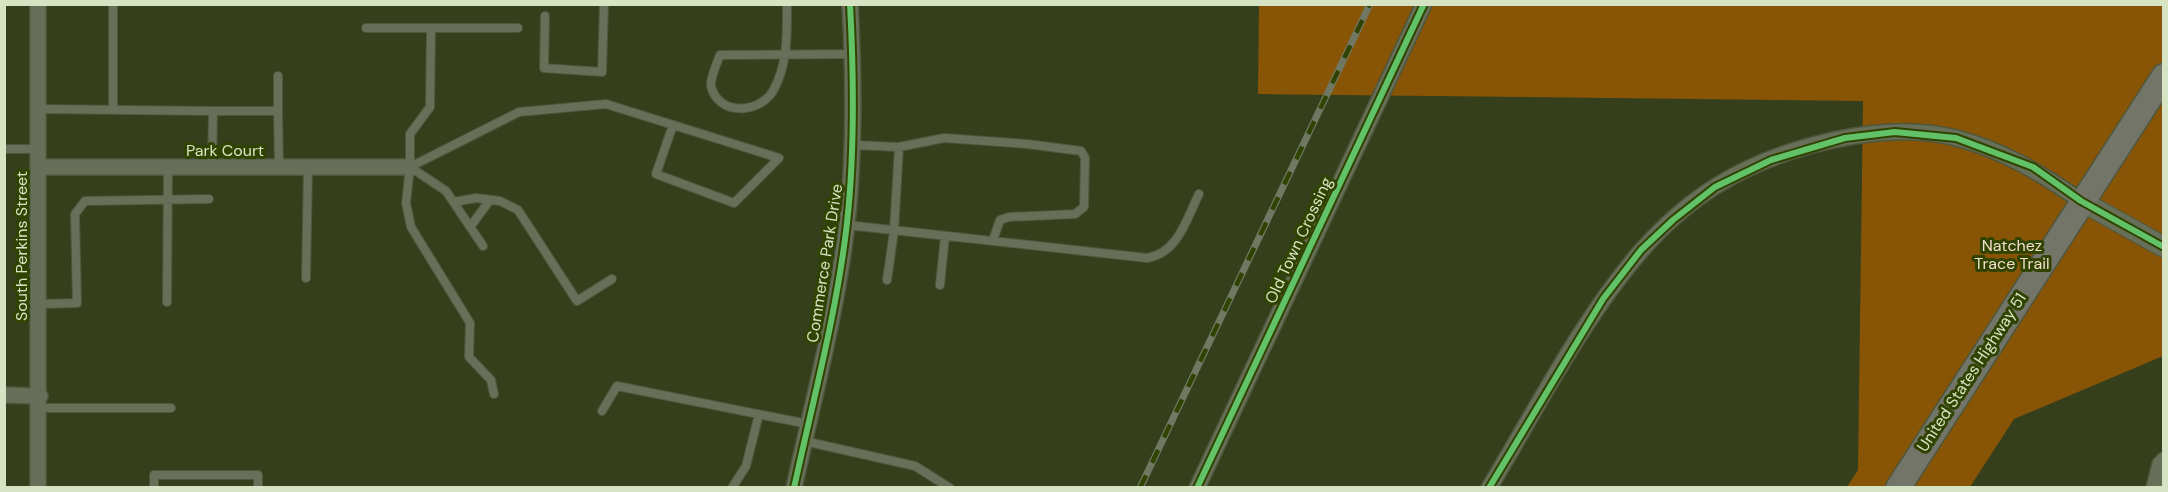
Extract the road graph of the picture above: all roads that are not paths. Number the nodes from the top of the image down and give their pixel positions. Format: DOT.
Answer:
graph roads {
  1 [pos="38,4"];
  2 [pos="113,4"];
  3 [pos="604,4"];
  4 [pos="787,4"];
  5 [pos="850,4"];
  6 [pos="1424,4"];
  7 [pos="544,16"];
  8 [pos="366,28"];
  9 [pos="431,28"];
  10 [pos="518,28"];
  11 [pos="787,54"];
  12 [pos="853,54"];
  13 [pos="2163,75"];
  14 [pos="278,76"];
  15 [pos="38,109"];
  16 [pos="113,110"];
  17 [pos="213,111"];
  18 [pos="278,111"];
  19 [pos="673,125"];
  20 [pos="853,145"];
  21 [pos="899,147"];
  22 [pos="4,149"];
  23 [pos="38,149"];
  24 [pos="40,167"];
  25 [pos="168,168"];
  26 [pos="212,168"];
  27 [pos="279,168"];
  28 [pos="308,168"];
  29 [pos="410,168"];
  30 [pos="1199,194"];
  31 [pos="168,200"];
  32 [pos="209,200"];
  33 [pos="490,200"];
  34 [pos="2081,201"];
  35 [pos="454,202"];
  36 [pos="847,225"];
  37 [pos="470,227"];
  38 [pos="894,231"];
  39 [pos="945,236"];
  40 [pos="993,240"];
  41 [pos="483,246"];
  42 [pos="2163,247"];
  43 [pos="306,278"];
  44 [pos="612,279"];
  45 [pos="887,280"];
  46 [pos="940,285"];
  47 [pos="167,302"];
  48 [pos="40,304"];
  49 [pos="494,394"];
  50 [pos="4,395"];
  51 [pos="40,402"];
  52 [pos="171,408"];
  53 [pos="602,411"];
  54 [pos="759,414"];
  55 [pos="808,424"];
  56 [pos="804,441"];
  57 [pos="2163,460"];
  58 [pos="38,488"];
  59 [pos="154,488"];
  60 [pos="258,488"];
  61 [pos="732,488"];
  62 [pos="794,488"];
  63 [pos="950,488"];
  64 [pos="1197,488"];
  65 [pos="1489,488"];
  66 [pos="1898,488"];
  67 [pos="2154,488"];
  1 -- 15 [label="street, South Perkins Street"];
  2 -- 16 [label="lane"];
  3 -- 7 [label="lane"];
  4 -- 11 [label="lane"];
  5 -- 12 [label="street, Commerce Park Drive"];
  6 -- 64 [label="street, Old Town Crossing"];
  8 -- 9 [label="lane"];
  9 -- 10 [label="lane"];
  9 -- 29 [label="lane"];
  11 -- 11 [label="lane"];
  11 -- 12 [label="lane"];
  12 -- 20 [label="street, Commerce Park Drive"];
  13 -- 34 [label="main road, United States Highway 51"];
  14 -- 18 [label="lane"];
  15 -- 16 [label="lane"];
  15 -- 23 [label="street, South Perkins Street"];
  16 -- 17 [label="lane"];
  17 -- 18 [label="lane"];
  17 -- 26 [label="lane"];
  18 -- 27 [label="lane"];
  19 -- 19 [label="lane"];
  19 -- 29 [label="lane"];
  20 -- 21 [label="lane"];
  20 -- 36 [label="street, Commerce Park Drive"];
  21 -- 38 [label="lane"];
  21 -- 40 [label="lane"];
  22 -- 23 [label="lane"];
  23 -- 24 [label="street, South Perkins Street"];
  24 -- 25 [label="street, Park Court"];
  24 -- 48 [label="street, South Perkins Street"];
  25 -- 26 [label="street, Park Court"];
  25 -- 31 [label="lane"];
  26 -- 27 [label="street, Park Court"];
  27 -- 28 [label="street, Park Court"];
  28 -- 29 [label="street, Park Court"];
  28 -- 43 [label="lane"];
  29 -- 35 [label="lane"];
  29 -- 49 [label="lane"];
  30 -- 40 [label="lane"];
  31 -- 32 [label="lane"];
  31 -- 47 [label="lane"];
  31 -- 48 [label="lane"];
  33 -- 35 [label="lane"];
  33 -- 37 [label="lane"];
  33 -- 44 [label="lane"];
  34 -- 42 [label="street"];
  34 -- 65 [label="street"];
  34 -- 66 [label="main road, United States Highway 51"];
  35 -- 37 [label="lane"];
  36 -- 38 [label="lane"];
  36 -- 55 [label="street, Commerce Park Drive"];
  37 -- 41 [label="lane"];
  38 -- 39 [label="lane"];
  38 -- 45 [label="lane"];
  39 -- 40 [label="lane"];
  39 -- 46 [label="lane"];
  48 -- 51 [label="street, South Perkins Street"];
  50 -- 51 [label="street"];
  51 -- 52 [label="lane"];
  51 -- 58 [label="street, South Perkins Street"];
  53 -- 54 [label="lane"];
  54 -- 55 [label="lane"];
  54 -- 61 [label="lane"];
  55 -- 56 [label="street, Commerce Park Drive"];
  56 -- 62 [label="street, Commerce Park Drive"];
  56 -- 63 [label="lane"];
  57 -- 67 [label="street"];
  59 -- 60 [label="lane"];
}
